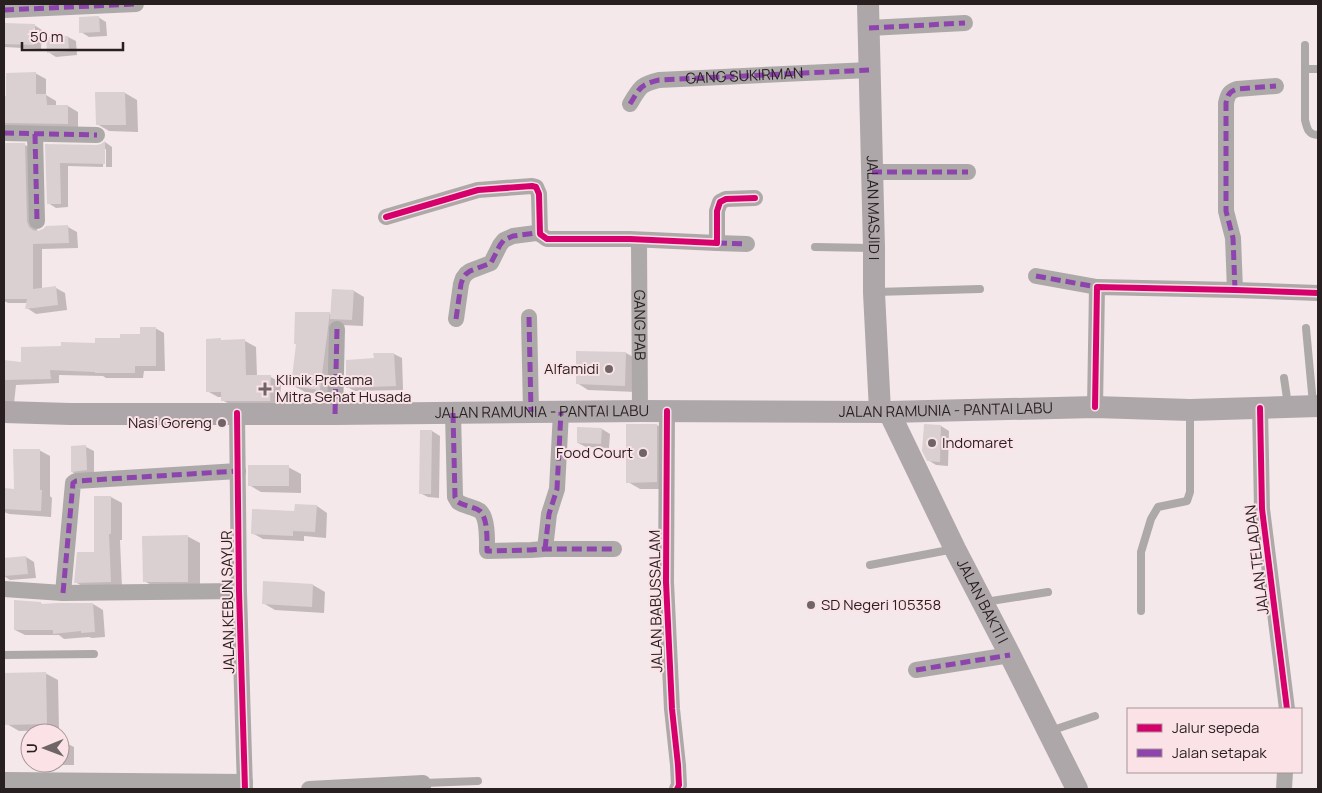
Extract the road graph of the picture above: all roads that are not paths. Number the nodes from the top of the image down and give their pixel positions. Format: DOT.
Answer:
graph roads {
  1 [pos="136,4"];
  2 [pos="868,4"];
  3 [pos="4,10"];
  4 [pos="965,22"];
  5 [pos="869,28"];
  6 [pos="1305,45"];
  7 [pos="1304,69"];
  8 [pos="1318,69"];
  9 [pos="869,70"];
  10 [pos="1276,86"];
  11 [pos="630,104"];
  12 [pos="4,133"];
  13 [pos="35,134"];
  14 [pos="97,135"];
  15 [pos="1318,135"];
  16 [pos="872,172"];
  17 [pos="968,172"];
  18 [pos="755,198"];
  19 [pos="386,217"];
  20 [pos="37,221"];
  21 [pos="540,234"];
  22 [pos="639,240"];
  23 [pos="717,243"];
  24 [pos="747,244"];
  25 [pos="815,247"];
  26 [pos="874,248"];
  27 [pos="1036,276"];
  28 [pos="1097,288"];
  29 [pos="980,289"];
  30 [pos="1235,290"];
  31 [pos="874,292"];
  32 [pos="1318,293"];
  33 [pos="529,317"];
  34 [pos="456,319"];
  35 [pos="1306,328"];
  36 [pos="337,329"];
  37 [pos="1284,378"];
  38 [pos="1316,406"];
  39 [pos="1288,407"];
  40 [pos="1095,408"];
  41 [pos="1260,408"];
  42 [pos="1190,410"];
  43 [pos="640,411"];
  44 [pos="667,411"];
  45 [pos="4,412"];
  46 [pos="531,412"];
  47 [pos="561,412"];
  48 [pos="884,412"];
  49 [pos="453,413"];
  50 [pos="237,414"];
  51 [pos="335,414"];
  52 [pos="238,471"];
  53 [pos="545,549"];
  54 [pos="956,549"];
  55 [pos="614,550"];
  56 [pos="870,565"];
  57 [pos="4,590"];
  58 [pos="239,591"];
  59 [pos="64,592"];
  60 [pos="1048,592"];
  61 [pos="983,602"];
  62 [pos="1141,611"];
  63 [pos="94,654"];
  64 [pos="4,655"];
  65 [pos="1010,655"];
  66 [pos="916,670"];
  67 [pos="1287,708"];
  68 [pos="1095,716"];
  69 [pos="1048,731"];
  70 [pos="1285,773"];
  71 [pos="4,780"];
  72 [pos="478,781"];
  73 [pos="245,785"];
  74 [pos="423,786"];
  75 [pos="309,789"];
  76 [pos="677,789"];
  77 [pos="1078,789"];
  78 [pos="1284,789"];
  1 -- 3 [label="street"];
  2 -- 5 [label="main road, JALAN MASJID I"];
  4 -- 5 [label="street"];
  5 -- 9 [label="main road, JALAN MASJID I"];
  6 -- 7 [label="lane"];
  7 -- 8 [label="lane"];
  7 -- 15 [label="lane"];
  9 -- 11 [label="street, GANG SUKIRMAN"];
  9 -- 16 [label="main road, JALAN MASJID I"];
  10 -- 30 [label="street"];
  12 -- 13 [label="street"];
  13 -- 14 [label="street"];
  13 -- 20 [label="street"];
  16 -- 17 [label="street"];
  16 -- 26 [label="main road, JALAN MASJID I"];
  18 -- 23 [label="street"];
  19 -- 21 [label="street"];
  21 -- 22 [label="street"];
  21 -- 34 [label="street"];
  22 -- 23 [label="street"];
  22 -- 43 [label="street, GANG PAB"];
  23 -- 24 [label="street"];
  25 -- 26 [label="lane"];
  26 -- 31 [label="main road, JALAN MASJID I"];
  27 -- 28 [label="street"];
  28 -- 30 [label="street"];
  28 -- 40 [label="street"];
  29 -- 31 [label="lane"];
  30 -- 32 [label="street"];
  31 -- 48 [label="main road, JALAN MASJID I"];
  33 -- 46 [label="street"];
  35 -- 38 [label="lane"];
  36 -- 51 [label="street"];
  37 -- 39 [label="lane"];
  38 -- 39 [label="main road, JALAN RAMUNIA - PANTAI LABU"];
  39 -- 41 [label="main road, JALAN RAMUNIA - PANTAI LABU"];
  40 -- 42 [label="main road, JALAN RAMUNIA - PANTAI LABU"];
  40 -- 48 [label="main road, JALAN RAMUNIA - PANTAI LABU"];
  41 -- 42 [label="main road, JALAN RAMUNIA - PANTAI LABU"];
  41 -- 67 [label="street, JALAN TELADAN"];
  42 -- 62 [label="lane"];
  43 -- 44 [label="main road, JALAN RAMUNIA - PANTAI LABU"];
  43 -- 47 [label="main road, JALAN RAMUNIA - PANTAI LABU"];
  44 -- 48 [label="main road, JALAN RAMUNIA - PANTAI LABU"];
  44 -- 76 [label="street, JALAN BABUSSALAM"];
  45 -- 50 [label="main road, JALAN RAMUNIA - PANTAI LABU"];
  46 -- 47 [label="main road, JALAN RAMUNIA - PANTAI LABU"];
  46 -- 49 [label="main road, JALAN RAMUNIA - PANTAI LABU"];
  47 -- 53 [label="street"];
  48 -- 54 [label="main road, JALAN BAKTI I"];
  49 -- 51 [label="main road, JALAN RAMUNIA - PANTAI LABU"];
  49 -- 53 [label="street"];
  50 -- 51 [label="main road, JALAN RAMUNIA - PANTAI LABU"];
  50 -- 52 [label="street, JALAN KEBUN SAYUR"];
  52 -- 58 [label="street, JALAN KEBUN SAYUR"];
  52 -- 59 [label="street"];
  53 -- 55 [label="street"];
  54 -- 56 [label="lane"];
  54 -- 61 [label="main road, JALAN BAKTI I"];
  57 -- 59 [label="street"];
  58 -- 59 [label="street"];
  58 -- 73 [label="street, JALAN KEBUN SAYUR"];
  60 -- 61 [label="lane"];
  61 -- 65 [label="main road, JALAN BAKTI I"];
  63 -- 64 [label="lane"];
  65 -- 66 [label="street"];
  65 -- 69 [label="main road, JALAN BAKTI I"];
  68 -- 69 [label="lane"];
  69 -- 77 [label="main road, JALAN BAKTI I"];
  70 -- 78 [label="street"];
  71 -- 73 [label="street"];
  72 -- 74 [label="lane"];
  74 -- 75 [label="street"];
}
